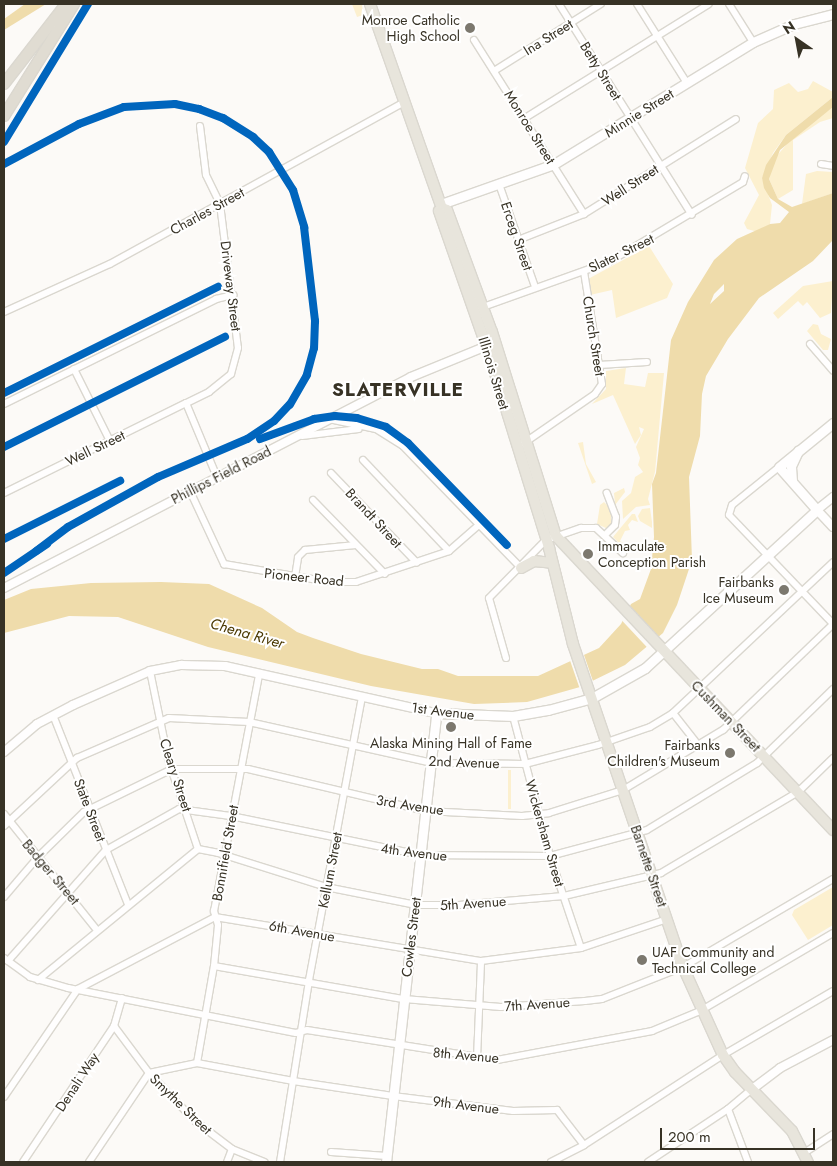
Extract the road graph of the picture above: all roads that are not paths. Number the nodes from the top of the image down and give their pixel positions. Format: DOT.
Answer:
graph roads {
  1 [pos="66,4"];
  2 [pos="74,4"];
  3 [pos="370,4"];
  4 [pos="559,4"];
  5 [pos="601,4"];
  6 [pos="637,4"];
  7 [pos="709,4"];
  8 [pos="729,4"];
  9 [pos="833,14"];
  10 [pos="571,22"];
  11 [pos="657,36"];
  12 [pos="474,40"];
  13 [pos="753,42"];
  14 [pos="494,71"];
  15 [pos="601,71"];
  16 [pos="687,82"];
  17 [pos="4,84"];
  18 [pos="405,102"];
  19 [pos="4,116"];
  20 [pos="525,118"];
  21 [pos="630,118"];
  22 [pos="736,119"];
  23 [pos="200,126"];
  24 [pos="554,164"];
  25 [pos="821,164"];
  26 [pos="660,166"];
  27 [pos="833,166"];
  28 [pos="745,176"];
  29 [pos="498,184"];
  30 [pos="220,204"];
  31 [pos="442,206"];
  32 [pos="584,214"];
  33 [pos="692,215"];
  34 [pos="518,240"];
  35 [pos="584,272"];
  36 [pos="535,287"];
  37 [pos="234,295"];
  38 [pos="483,307"];
  39 [pos="4,312"];
  40 [pos="491,344"];
  41 [pos="810,344"];
  42 [pos="647,362"];
  43 [pos="599,365"];
  44 [pos="74,370"];
  45 [pos="833,370"];
  46 [pos="186,403"];
  47 [pos="4,404"];
  48 [pos="329,419"];
  49 [pos="833,423"];
  50 [pos="376,429"];
  51 [pos="294,438"];
  52 [pos="110,441"];
  53 [pos="521,444"];
  54 [pos="798,451"];
  55 [pos="363,460"];
  56 [pos="779,467"];
  57 [pos="331,472"];
  58 [pos="217,477"];
  59 [pos="793,483"];
  60 [pos="190,491"];
  61 [pos="4,493"];
  62 [pos="608,493"];
  63 [pos="833,497"];
  64 [pos="313,500"];
  65 [pos="817,510"];
  66 [pos="480,524"];
  67 [pos="833,527"];
  68 [pos="606,535"];
  69 [pos="556,536"];
  70 [pos="546,540"];
  71 [pos="356,545"];
  72 [pos="449,551"];
  73 [pos="623,553"];
  74 [pos="766,555"];
  75 [pos="833,562"];
  76 [pos="417,563"];
  77 [pos="552,563"];
  78 [pos="521,568"];
  79 [pos="385,574"];
  80 [pos="295,577"];
  81 [pos="4,588"];
  82 [pos="800,590"];
  83 [pos="833,624"];
  84 [pos="662,650"];
  85 [pos="506,658"];
  86 [pos="150,671"];
  87 [pos="259,674"];
  88 [pos="699,688"];
  89 [pos="833,689"];
  90 [pos="590,693"];
  91 [pos="362,697"];
  92 [pos="436,713"];
  93 [pos="673,713"];
  94 [pos="53,715"];
  95 [pos="513,716"];
  96 [pos="160,720"];
  97 [pos="249,722"];
  98 [pos="732,723"];
  99 [pos="607,742"];
  100 [pos="353,745"];
  101 [pos="699,746"];
  102 [pos="4,752"];
  103 [pos="765,757"];
  104 [pos="833,758"];
  105 [pos="71,762"];
  106 [pos="432,763"];
  107 [pos="525,764"];
  108 [pos="172,768"];
  109 [pos="240,769"];
  110 [pos="623,790"];
  111 [pos="798,792"];
  112 [pos="344,793"];
  113 [pos="89,808"];
  114 [pos="186,808"];
  115 [pos="426,811"];
  116 [pos="4,814"];
  117 [pos="539,815"];
  118 [pos="231,816"];
  119 [pos="6,824"];
  120 [pos="832,828"];
  121 [pos="638,832"];
  122 [pos="335,840"];
  123 [pos="198,849"];
  124 [pos="106,850"];
  125 [pos="225,855"];
  126 [pos="421,855"];
  127 [pos="550,856"];
  128 [pos="38,857"];
  129 [pos="653,877"];
  130 [pos="833,879"];
  131 [pos="326,887"];
  132 [pos="67,894"];
  133 [pos="564,896"];
  134 [pos="4,898"];
  135 [pos="128,904"];
  136 [pos="416,905"];
  137 [pos="215,917"];
  138 [pos="667,919"];
  139 [pos="97,930"];
  140 [pos="318,933"];
  141 [pos="833,933"];
  142 [pos="581,948"];
  143 [pos="410,951"];
  144 [pos="6,960"];
  145 [pos="481,961"];
  146 [pos="214,966"];
  147 [pos="683,967"];
  148 [pos="38,980"];
  149 [pos="309,980"];
  150 [pos="78,989"];
  151 [pos="833,991"];
  152 [pos="122,998"];
  153 [pos="404,1000"];
  154 [pos="480,1006"];
  155 [pos="700,1011"];
  156 [pos="207,1016"];
  157 [pos="114,1026"];
  158 [pos="302,1032"];
  159 [pos="833,1040"];
  160 [pos="399,1046"];
  161 [pos="723,1055"];
  162 [pos="477,1058"];
  163 [pos="198,1062"];
  164 [pos="149,1073"];
  165 [pos="293,1081"];
  166 [pos="751,1090"];
  167 [pos="4,1096"];
  168 [pos="393,1096"];
  169 [pos="728,1109"];
  170 [pos="833,1134"];
  171 [pos="584,1145"];
  172 [pos="232,1149"];
  173 [pos="331,1152"];
  174 [pos="806,1157"];
  175 [pos="386,1159"];
  176 [pos="24,1162"];
  177 [pos="89,1162"];
  178 [pos="227,1162"];
  179 [pos="265,1162"];
  180 [pos="280,1162"];
  181 [pos="551,1162"];
  182 [pos="648,1162"];
  183 [pos="748,1162"];
  1 -- 17 [label="highway"];
  2 -- 19 [label="highway"];
  3 -- 18 [label="main road, Illinois Street"];
  4 -- 10 [label="street, Betty Street"];
  5 -- 10 [label="street, Ina Street"];
  6 -- 11 [label="street"];
  7 -- 11 [label="street"];
  8 -- 13 [label="street"];
  9 -- 13 [label="main road, Minnie Street"];
  10 -- 14 [label="street, Ina Street"];
  10 -- 15 [label="street, Betty Street"];
  11 -- 15 [label="street"];
  11 -- 16 [label="street"];
  12 -- 14 [label="street, Monroe Street"];
  13 -- 16 [label="main road, Minnie Street"];
  14 -- 20 [label="street, Monroe Street"];
  15 -- 20 [label="street"];
  15 -- 21 [label="street, Betty Street"];
  16 -- 21 [label="main road, Minnie Street"];
  18 -- 30 [label="street, Charles Street"];
  18 -- 31 [label="main road, Illinois Street"];
  20 -- 24 [label="street, Monroe Street"];
  21 -- 24 [label="main road, Minnie Street"];
  21 -- 26 [label="street, Betty Street"];
  22 -- 26 [label="street, Well Street"];
  23 -- 30 [label="street, Driveway Street"];
  24 -- 29 [label="main road, Minnie Street"];
  24 -- 32 [label="street, Monroe Street"];
  25 -- 27 [label="street"];
  26 -- 32 [label="street, Well Street"];
  26 -- 33 [label="street, Betty Street"];
  28 -- 33 [label="street, Slater Street"];
  29 -- 31 [label="main road, Minnie Street"];
  29 -- 34 [label="street, Erceg Street"];
  30 -- 37 [label="street, Driveway Street"];
  30 -- 39 [label="street, Charles Street"];
  31 -- 38 [label="main road, Illinois Street"];
  31 -- 40 [label="main road, Illinois Street"];
  32 -- 34 [label="street, Well Street"];
  33 -- 35 [label="street, Slater Street"];
  34 -- 36 [label="street, Erceg Street"];
  35 -- 36 [label="street, Slater Street"];
  35 -- 43 [label="street, Church Street"];
  36 -- 38 [label="street, Slater Street"];
  37 -- 44 [label="street"];
  37 -- 46 [label="street, Driveway Street"];
  38 -- 40 [label="main road, Illinois Street"];
  40 -- 48 [label="street, Phillips Field Road"];
  40 -- 53 [label="main road, Illinois Street"];
  41 -- 45 [label="street"];
  42 -- 43 [label="street"];
  43 -- 53 [label="street, Church Street"];
  44 -- 47 [label="street"];
  44 -- 52 [label="street"];
  46 -- 52 [label="street, Well Street"];
  46 -- 58 [label="street"];
  48 -- 50 [label="street"];
  48 -- 51 [label="street, Phillips Field Road"];
  49 -- 54 [label="main road"];
  50 -- 51 [label="street"];
  50 -- 66 [label="street"];
  51 -- 58 [label="street, Phillips Field Road"];
  52 -- 61 [label="street, Well Street"];
  53 -- 69 [label="main road, Illinois Street"];
  53 -- 70 [label="main road, Illinois Street"];
  54 -- 56 [label="main road"];
  54 -- 59 [label="main road"];
  55 -- 72 [label="street"];
  56 -- 59 [label="main road"];
  56 -- 74 [label="street"];
  57 -- 76 [label="street, Brandt Street"];
  58 -- 60 [label="street, Phillips Field Road"];
  59 -- 65 [label="main road"];
  60 -- 80 [label="street, Pioneer Road"];
  60 -- 81 [label="street, Phillips Field Road"];
  62 -- 68 [label="street"];
  63 -- 65 [label="street, 1st Avenue"];
  64 -- 71 [label="street"];
  65 -- 67 [label="street"];
  65 -- 74 [label="main road, 1st Avenue"];
  66 -- 72 [label="street, Pioneer Road"];
  66 -- 78 [label="street"];
  68 -- 69 [label="street"];
  68 -- 73 [label="street"];
  69 -- 70 [label="street"];
  69 -- 84 [label="main road, Cushman Street"];
  70 -- 77 [label="main road, Barnette Street"];
  70 -- 78 [label="street"];
  71 -- 79 [label="street"];
  71 -- 80 [label="street"];
  72 -- 76 [label="street, Pioneer Road"];
  74 -- 82 [label="street"];
  74 -- 84 [label="main road, 1st Avenue"];
  75 -- 82 [label="street, 2nd Avenue"];
  76 -- 79 [label="street, Pioneer Road"];
  77 -- 78 [label="main road"];
  77 -- 90 [label="main road, Barnette Street"];
  78 -- 85 [label="street"];
  79 -- 80 [label="street, Pioneer Road"];
  82 -- 83 [label="street"];
  82 -- 88 [label="street, 2nd Avenue"];
  83 -- 98 [label="street, 3rd Avenue"];
  84 -- 88 [label="main road, Cushman Street"];
  84 -- 90 [label="main road, 1st Avenue"];
  86 -- 87 [label="street, 1st Avenue"];
  86 -- 94 [label="street, 1st Avenue"];
  86 -- 96 [label="street, Cleary Street"];
  87 -- 91 [label="street, 1st Avenue"];
  87 -- 97 [label="street, Bonnifield Street"];
  88 -- 93 [label="street, 2nd Avenue"];
  88 -- 98 [label="main road, Cushman Street"];
  89 -- 103 [label="street, 4th Avenue"];
  90 -- 95 [label="main road, 1st Avenue"];
  90 -- 99 [label="main road, Barnette Street"];
  91 -- 92 [label="street, 1st Avenue"];
  91 -- 100 [label="street, Kellum Street"];
  92 -- 95 [label="main road, 1st Avenue"];
  92 -- 106 [label="main road, Cowles Street"];
  93 -- 99 [label="street, 2nd Avenue"];
  93 -- 101 [label="street"];
  94 -- 102 [label="street, 1st Avenue"];
  94 -- 105 [label="street, State Street"];
  95 -- 107 [label="street, Wickersham Street"];
  96 -- 97 [label="street, 2nd Avenue"];
  96 -- 105 [label="street, 2nd Avenue"];
  96 -- 108 [label="street, Cleary Street"];
  97 -- 100 [label="street, 2nd Avenue"];
  97 -- 109 [label="street, Bonnifield Street"];
  98 -- 101 [label="street, 3rd Avenue"];
  98 -- 103 [label="main road, Cushman Street"];
  99 -- 107 [label="street, 2nd Avenue"];
  99 -- 110 [label="main road, Barnette Street"];
  100 -- 106 [label="street, 2nd Avenue"];
  100 -- 112 [label="street, Kellum Street"];
  101 -- 110 [label="street, 3rd Avenue"];
  103 -- 111 [label="main road, Cushman Street"];
  103 -- 121 [label="street, 4th Avenue"];
  104 -- 111 [label="street, 5th Avenue"];
  105 -- 113 [label="street, State Street"];
  105 -- 119 [label="street, 2nd Avenue"];
  106 -- 107 [label="street, 2nd Avenue"];
  106 -- 115 [label="main road, Cowles Street"];
  107 -- 117 [label="street, Wickersham Street"];
  108 -- 109 [label="street, 3rd Avenue"];
  108 -- 113 [label="street, 3rd Avenue"];
  108 -- 114 [label="street, Cleary Street"];
  109 -- 112 [label="street, 3rd Avenue"];
  109 -- 118 [label="street, Bonnifield Street"];
  110 -- 117 [label="street, 3rd Avenue"];
  110 -- 121 [label="main road, Barnette Street"];
  111 -- 120 [label="main road, Cushman Street"];
  111 -- 129 [label="street, 5th Avenue"];
  112 -- 115 [label="street, 3rd Avenue"];
  112 -- 122 [label="street, Kellum Street"];
  113 -- 124 [label="street, State Street"];
  113 -- 128 [label="street, 3rd Avenue"];
  114 -- 118 [label="street, 4th Avenue"];
  114 -- 123 [label="street, Cleary Street"];
  114 -- 124 [label="street"];
  115 -- 117 [label="street, 3rd Avenue"];
  115 -- 126 [label="main road, Cowles Street"];
  116 -- 119 [label="street, Badger Street"];
  117 -- 127 [label="street, Wickersham Street"];
  118 -- 122 [label="street, 4th Avenue"];
  118 -- 125 [label="street, Bonnifield Street"];
  119 -- 128 [label="street, Badger Street"];
  121 -- 127 [label="street, 4th Avenue"];
  121 -- 129 [label="main road, Barnette Street"];
  122 -- 126 [label="street, 4th Avenue"];
  122 -- 131 [label="street, Kellum Street"];
  123 -- 125 [label="street, 5th Avenue"];
  123 -- 135 [label="street"];
  124 -- 132 [label="street"];
  124 -- 135 [label="street, State Street"];
  125 -- 131 [label="street, 5th Avenue"];
  125 -- 137 [label="street, Bonnifield Street"];
  126 -- 127 [label="street, 4th Avenue"];
  126 -- 136 [label="main road, Cowles Street"];
  127 -- 133 [label="street, Wickersham Street"];
  128 -- 132 [label="street, Badger Street"];
  128 -- 134 [label="street, 3rd Avenue"];
  129 -- 133 [label="street, 5th Avenue"];
  129 -- 138 [label="main road, Barnette Street"];
  130 -- 147 [label="street, 7th Avenue"];
  131 -- 136 [label="street, 5th Avenue"];
  131 -- 140 [label="street, Kellum Street"];
  132 -- 139 [label="street, Badger Street"];
  132 -- 144 [label="street"];
  133 -- 136 [label="street, 5th Avenue"];
  133 -- 142 [label="street, Wickersham Street"];
  135 -- 139 [label="street"];
  136 -- 143 [label="main road, Cowles Street"];
  137 -- 140 [label="street, 6th Avenue"];
  137 -- 146 [label="street, Bonnifield Street"];
  137 -- 150 [label="street"];
  138 -- 142 [label="street, 6th Avenue"];
  138 -- 147 [label="main road, Barnette Street"];
  139 -- 148 [label="street"];
  140 -- 143 [label="street, 6th Avenue"];
  140 -- 149 [label="street, Kellum Street"];
  141 -- 155 [label="street, 8th Avenue"];
  142 -- 145 [label="street, 6th Avenue"];
  143 -- 145 [label="street, 6th Avenue"];
  143 -- 153 [label="main road, Cowles Street"];
  144 -- 148 [label="street, 8th Avenue"];
  145 -- 154 [label="street"];
  146 -- 149 [label="street, 7th Avenue"];
  146 -- 156 [label="street, Bonnifield Street"];
  147 -- 154 [label="street, 7th Avenue"];
  147 -- 155 [label="main road, Barnette Street"];
  148 -- 150 [label="street, 8th Avenue"];
  149 -- 153 [label="street, 7th Avenue"];
  149 -- 158 [label="street, Kellum Street"];
  150 -- 152 [label="street, 8th Avenue"];
  150 -- 167 [label="street"];
  151 -- 161 [label="street"];
  152 -- 156 [label="street, 8th Avenue"];
  152 -- 157 [label="street, Denali Way"];
  153 -- 154 [label="street, 7th Avenue"];
  153 -- 160 [label="main road, Cowles Street"];
  154 -- 162 [label="street"];
  155 -- 161 [label="main road, Barnette Street"];
  155 -- 162 [label="street, 8th Avenue"];
  156 -- 158 [label="street, 8th Avenue"];
  156 -- 163 [label="street, Bonnifield Street"];
  157 -- 164 [label="street, Smythe Street"];
  157 -- 176 [label="street, Denali Way"];
  158 -- 160 [label="street, 8th Avenue"];
  158 -- 165 [label="street, Kellum Street"];
  159 -- 166 [label="street"];
  160 -- 162 [label="street, 8th Avenue"];
  160 -- 168 [label="main road, Cowles Street"];
  161 -- 166 [label="main road, Barnette Street"];
  161 -- 171 [label="street"];
  163 -- 164 [label="street, 9th Avenue"];
  163 -- 165 [label="street, 9th Avenue"];
  164 -- 172 [label="street, Smythe Street"];
  164 -- 177 [label="street"];
  165 -- 168 [label="street, 9th Avenue"];
  165 -- 180 [label="street, Kellum Street"];
  166 -- 169 [label="street"];
  166 -- 174 [label="main road, Barnette Street"];
  168 -- 171 [label="street, 9th Avenue"];
  168 -- 175 [label="main road, Cowles Street"];
  169 -- 182 [label="street"];
  169 -- 183 [label="street"];
  170 -- 174 [label="street"];
  171 -- 181 [label="street"];
  172 -- 178 [label="street"];
  172 -- 179 [label="street, Smythe Street"];
  173 -- 175 [label="street"];
}
